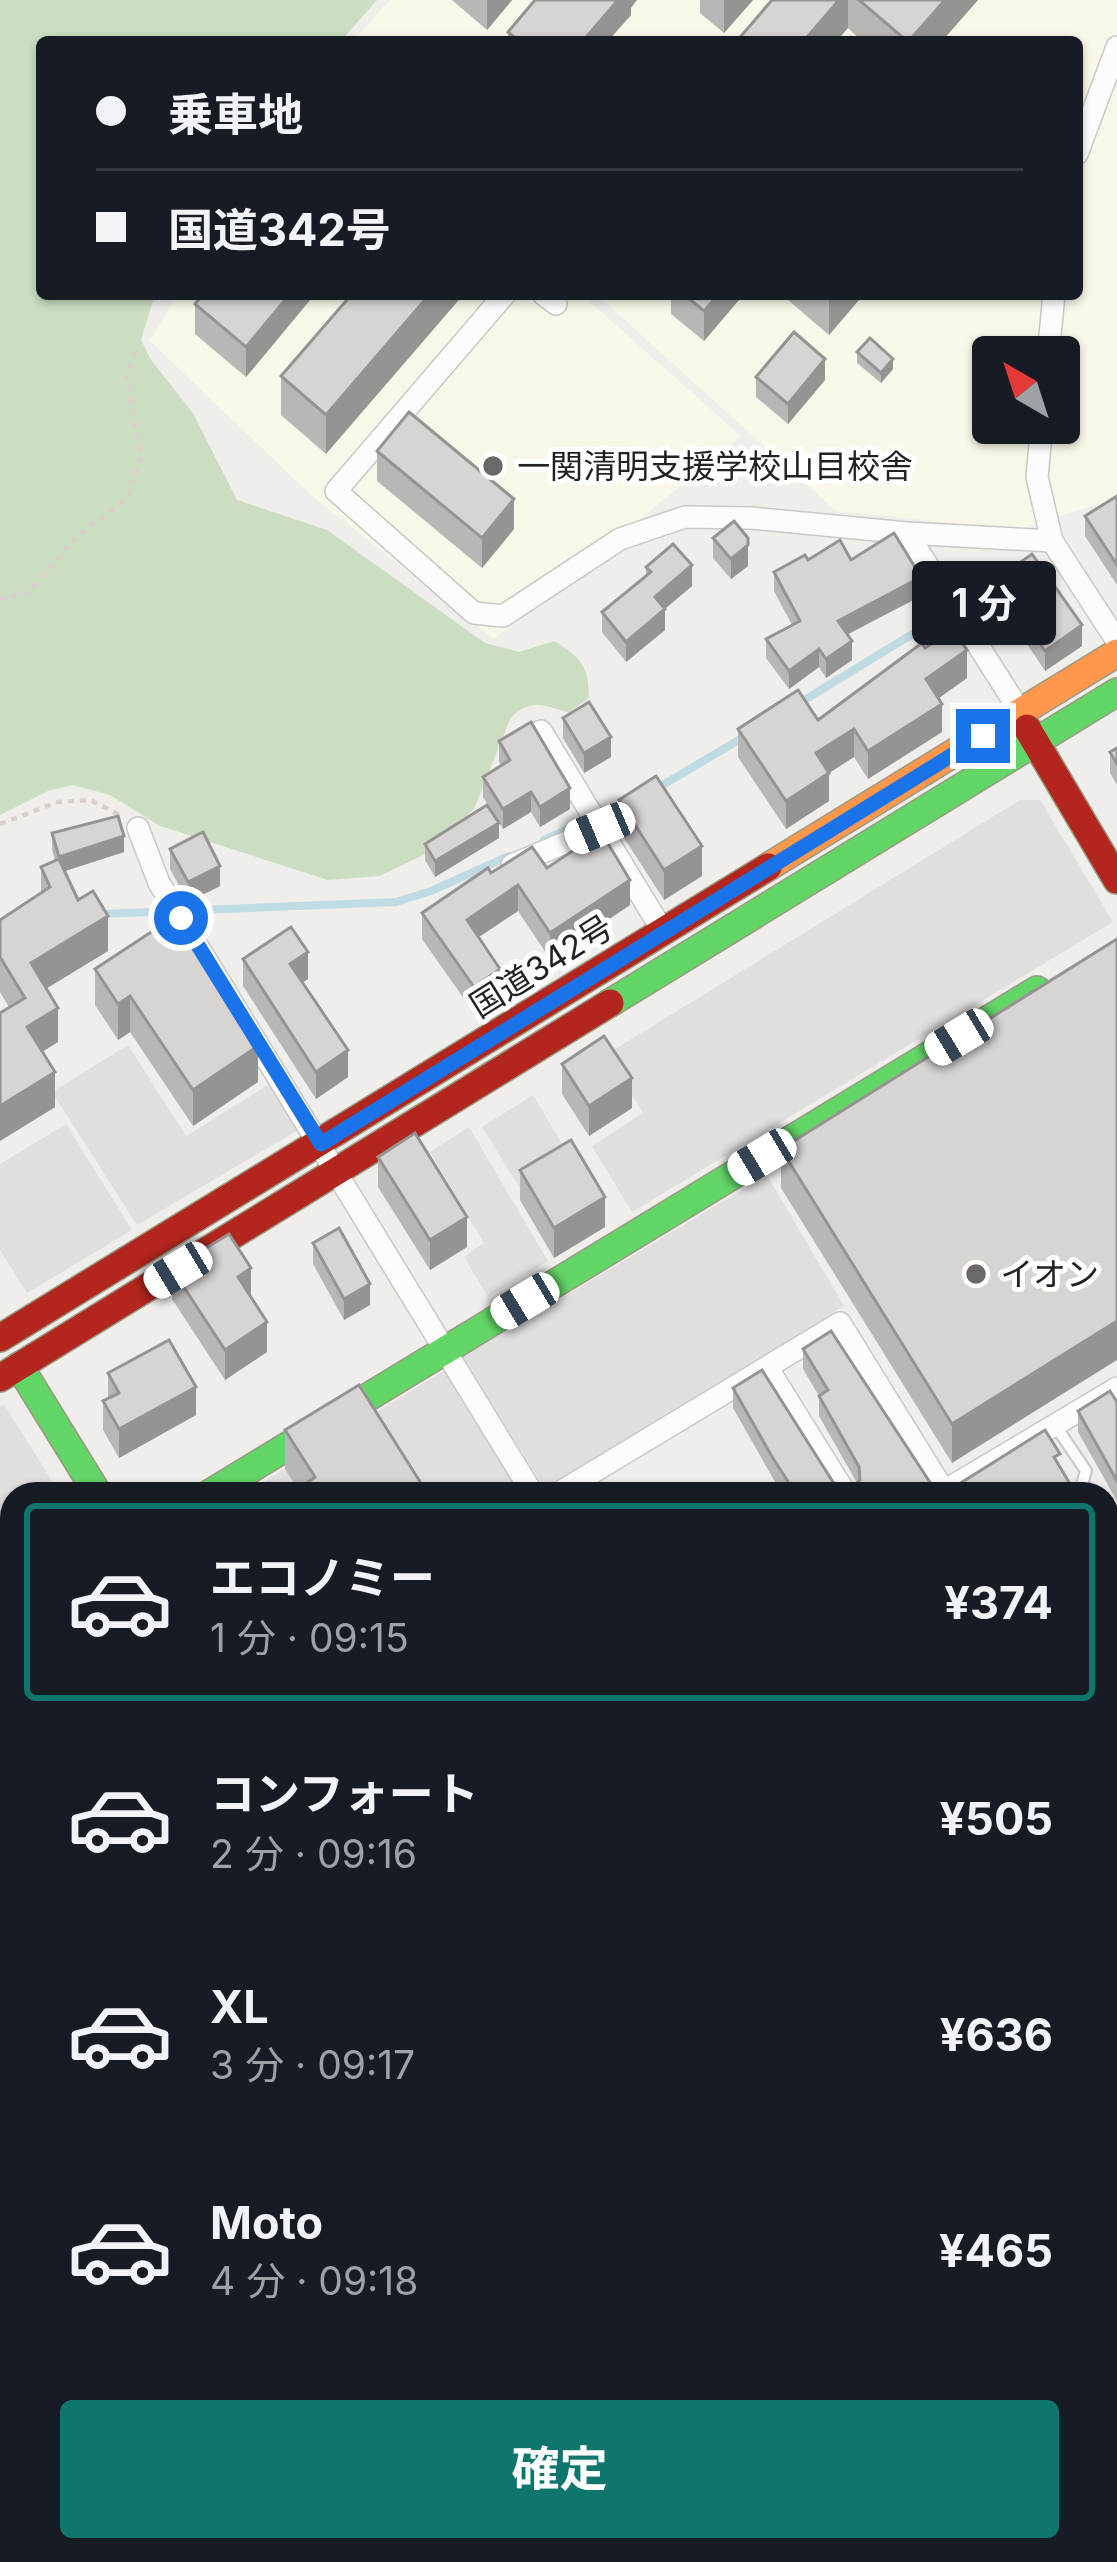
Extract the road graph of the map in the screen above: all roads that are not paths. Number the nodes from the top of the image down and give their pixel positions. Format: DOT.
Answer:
graph roads {
  1 [pos="1117,47"];
  2 [pos="1083,138"];
  3 [pos="500,300"];
  4 [pos="1053,300"];
  5 [pos="1050,336"];
  6 [pos="1040,444"];
  7 [pos="908,533"];
  8 [pos="1052,541"];
  9 [pos="1117,641"];
  10 [pos="1117,653"];
  11 [pos="1117,692"];
  12 [pos="1021,713"];
  13 [pos="541,731"];
  14 [pos="1034,743"];
  15 [pos="138,828"];
  16 [pos="600,828"];
  17 [pos="484,877"];
  18 [pos="1117,880"];
  19 [pos="664,933"];
  20 [pos="1056,978"];
  21 [pos="321,1144"];
  22 [pos="338,1173"];
  23 [pos="0,1338"];
  24 [pos="446,1349"];
  25 [pos="767,1367"];
  26 [pos="9,1372"];
  27 [pos="1117,1388"];
  28 [pos="1055,1425"];
  29 [pos="89,1482"];
  30 [pos="229,1482"];
  31 [pos="526,1482"];
  32 [pos="576,1482"];
  33 [pos="839,1482"];
  34 [pos="938,1482"];
  35 [pos="961,1482"];
  36 [pos="1083,1482"];
  1 -- 2 [label="street"];
  3 -- 7 [label="street"];
  4 -- 5 [label="street"];
  6 -- 8 [label="street"];
  7 -- 8 [label="street"];
  7 -- 12 [label="street"];
  8 -- 9 [label="street"];
  10 -- 12 [label="main road, 国道342号"];
  11 -- 14 [label="main road, 国道342号"];
  12 -- 14 [label="main road"];
  12 -- 19 [label="main road, 国道342号"];
  13 -- 16 [label="street"];
  14 -- 18 [label="main road"];
  14 -- 22 [label="main road, 国道342号"];
  15 -- 21 [label="street"];
  16 -- 17 [label="street"];
  16 -- 19 [label="street"];
  19 -- 21 [label="main road, 国道342号"];
  20 -- 24 [label="main road"];
  21 -- 22 [label="street"];
  21 -- 23 [label="main road, 国道342号"];
  22 -- 24 [label="street"];
  22 -- 26 [label="main road, 国道342号"];
  24 -- 30 [label="main road"];
  24 -- 31 [label="street"];
  25 -- 32 [label="street"];
  25 -- 33 [label="street"];
  25 -- 34 [label="street"];
  26 -- 29 [label="main road"];
  27 -- 28 [label="street"];
  28 -- 35 [label="street"];
  28 -- 36 [label="lane"];
}
